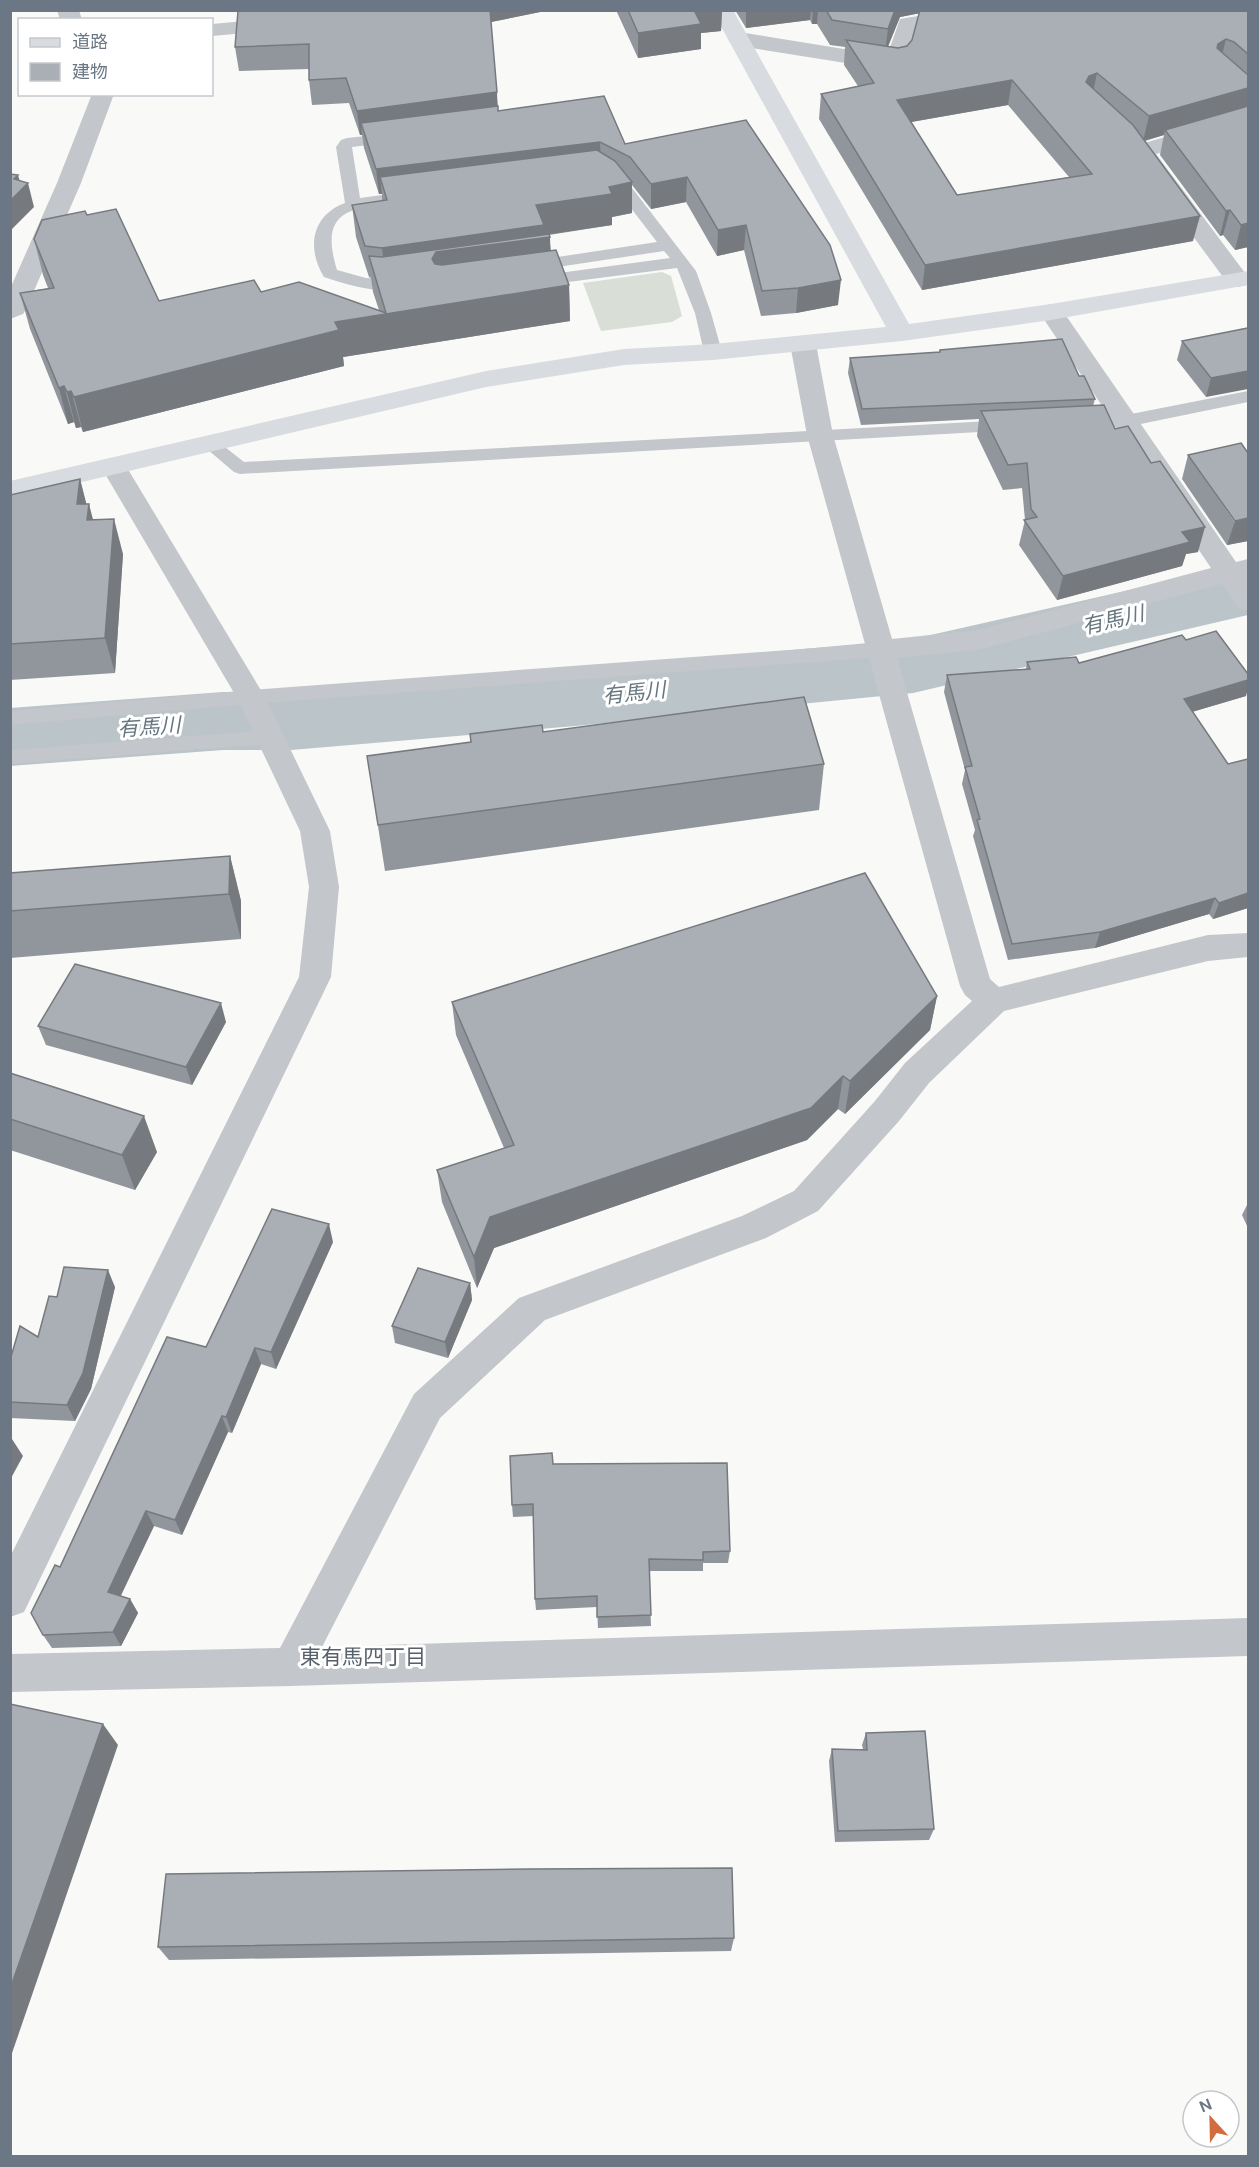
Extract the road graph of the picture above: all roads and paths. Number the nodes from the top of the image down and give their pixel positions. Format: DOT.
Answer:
graph roads {
  1 [pos="722,10"];
  2 [pos="997,10"];
  3 [pos="300,22"];
  4 [pos="213,30"];
  5 [pos="739,39"];
  6 [pos="102,96"];
  7 [pos="1248,120"];
  8 [pos="412,136"];
  9 [pos="590,175"];
  10 [pos="423,194"];
  11 [pos="353,204"];
  12 [pos="668,245"];
  13 [pos="681,262"];
  14 [pos="1243,279"];
  15 [pos="423,282"];
  16 [pos="10,311"];
  17 [pos="1052,312"];
  18 [pos="902,333"];
  19 [pos="803,344"];
  20 [pos="713,352"];
  21 [pos="1248,397"];
  22 [pos="1126,421"];
  23 [pos="1067,424"];
  24 [pos="1032,425"];
  25 [pos="820,435"];
  26 [pos="210,444"];
  27 [pos="114,467"];
  28 [pos="10,490"];
  29 [pos="1236,572"];
  30 [pos="1248,601"];
  31 [pos="883,652"];
  32 [pos="252,698"];
  33 [pos="10,718"];
  34 [pos="269,735"];
  35 [pos="10,757"];
  36 [pos="1248,945"];
  37 [pos="994,1001"];
  38 [pos="10,1599"];
  39 [pos="1248,1637"];
  40 [pos="291,1668"];
  41 [pos="10,1673"];
  1 -- 5 [label="street"];
  2 -- 5 [label="street"];
  3 -- 4 [label="street"];
  5 -- 18 [label="street"];
  6 -- 16 [label="street"];
  7 -- 14 [label="street"];
  8 -- 11 [label="lane"];
  9 -- 12 [label="lane"];
  10 -- 11 [label="lane"];
  11 -- 15 [label="lane"];
  12 -- 13 [label="lane"];
  12 -- 13 [label="lane"];
  13 -- 20 [label="lane"];
  14 -- 17 [label="street"];
  17 -- 18 [label="street"];
  17 -- 22 [label="street"];
  18 -- 19 [label="street"];
  19 -- 20 [label="street"];
  19 -- 25 [label="street"];
  20 -- 26 [label="street"];
  21 -- 22 [label="lane"];
  22 -- 23 [label="lane"];
  22 -- 29 [label="street"];
  24 -- 25 [label="lane"];
  25 -- 26 [label="lane"];
  25 -- 31 [label="street"];
  26 -- 27 [label="street"];
  27 -- 28 [label="street"];
  27 -- 32 [label="street"];
  29 -- 30 [label="street"];
  29 -- 31 [label="street"];
  31 -- 32 [label="lane"];
  31 -- 37 [label="street"];
  32 -- 33 [label="lane"];
  32 -- 34 [label="street"];
  34 -- 35 [label="lane"];
  34 -- 38 [label="street"];
  36 -- 37 [label="street"];
  37 -- 40 [label="street"];
  39 -- 40 [label="street"];
  40 -- 41 [label="street"];
}
